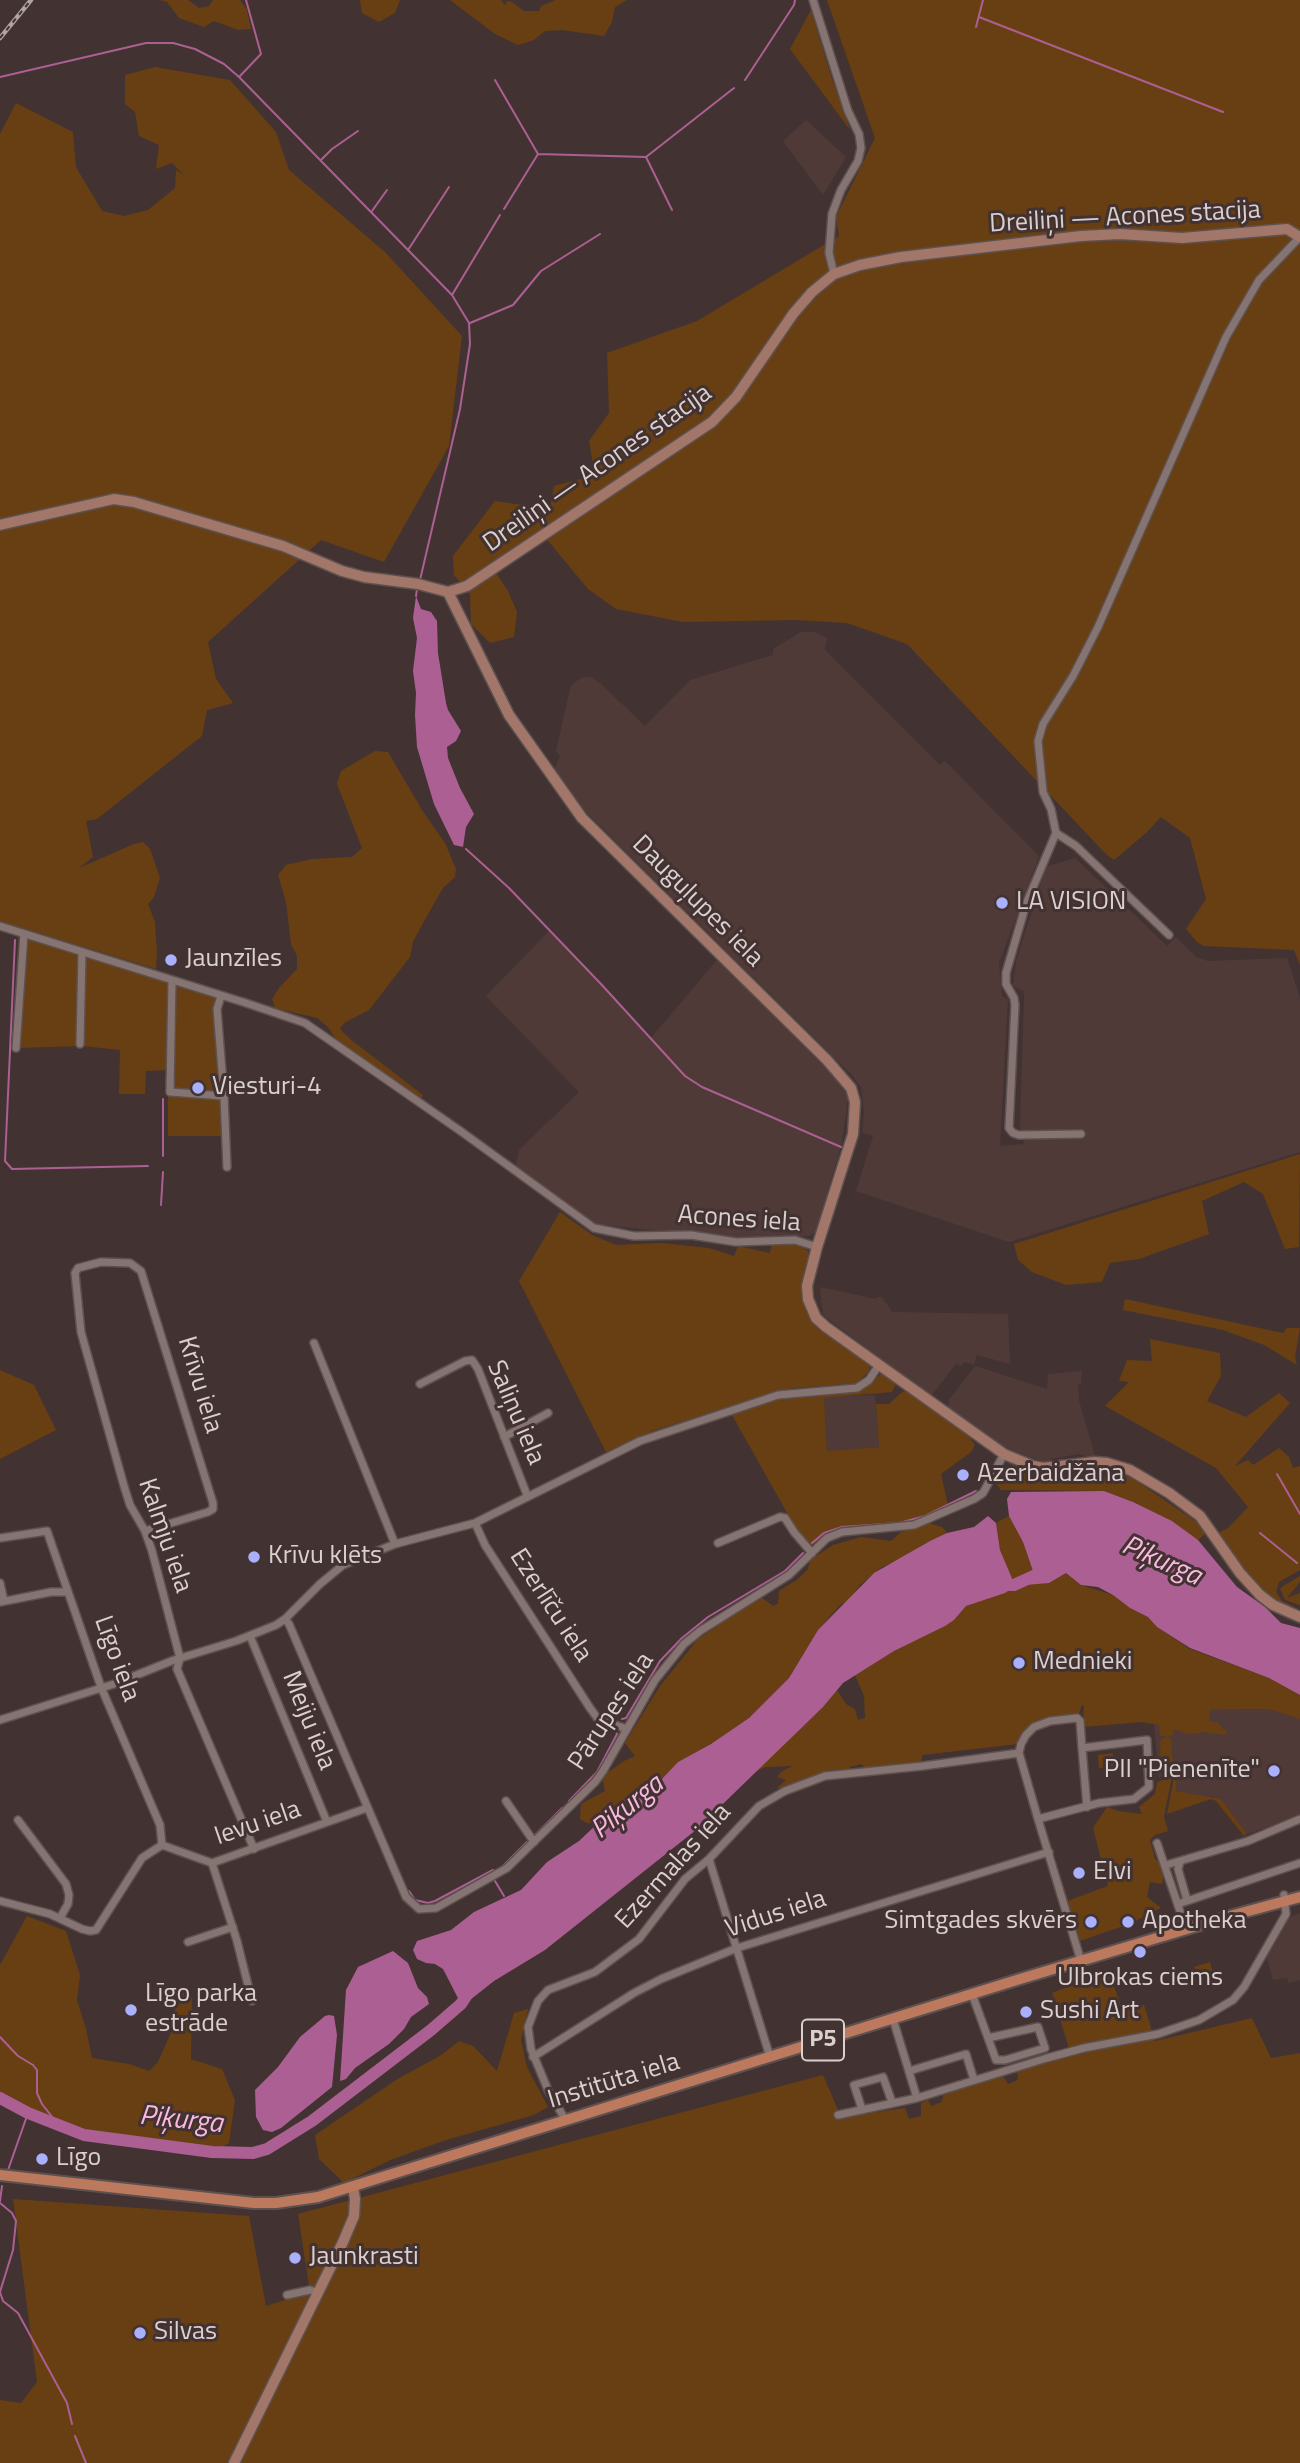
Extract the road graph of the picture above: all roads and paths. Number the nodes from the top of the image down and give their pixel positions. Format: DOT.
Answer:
graph roads {
  1 [pos="813,0"];
  2 [pos="1300,237"];
  3 [pos="834,274"];
  4 [pos="0,525"];
  5 [pos="448,592"];
  6 [pos="1056,834"];
  7 [pos="0,926"];
  8 [pos="24,934"];
  9 [pos="1169,935"];
  10 [pos="82,953"];
  11 [pos="173,980"];
  12 [pos="221,996"];
  13 [pos="80,1044"];
  14 [pos="16,1048"];
  15 [pos="224,1096"];
  16 [pos="1081,1133"];
  17 [pos="227,1167"];
  18 [pos="817,1247"];
  19 [pos="78,1268"];
  20 [pos="314,1343"];
  21 [pos="879,1365"];
  22 [pos="420,1384"];
  23 [pos="548,1413"];
  24 [pos="504,1437"];
  25 [pos="1004,1454"];
  26 [pos="527,1495"];
  27 [pos="475,1523"];
  28 [pos="145,1531"];
  29 [pos="0,1538"];
  30 [pos="718,1543"];
  31 [pos="395,1544"];
  32 [pos="812,1553"];
  33 [pos="0,1583"];
  34 [pos="68,1591"];
  35 [pos="2,1602"];
  36 [pos="1300,1617"];
  37 [pos="285,1619"];
  38 [pos="250,1636"];
  39 [pos="180,1658"];
  40 [pos="101,1687"];
  41 [pos="0,1720"];
  42 [pos="627,1729"];
  43 [pos="1082,1748"];
  44 [pos="1019,1753"];
  45 [pos="506,1801"];
  46 [pos="1087,1807"];
  47 [pos="367,1808"];
  48 [pos="1038,1819"];
  49 [pos="1300,1819"];
  50 [pos="18,1820"];
  51 [pos="327,1822"];
  52 [pos="534,1842"];
  53 [pos="1157,1843"];
  54 [pos="162,1845"];
  55 [pos="254,1849"];
  56 [pos="1049,1852"];
  57 [pos="709,1858"];
  58 [pos="1180,1862"];
  59 [pos="212,1863"];
  60 [pos="1300,1863"];
  61 [pos="1166,1865"];
  62 [pos="1300,1890"];
  63 [pos="1300,1897"];
  64 [pos="1285,1898"];
  65 [pos="1187,1900"];
  66 [pos="0,1901"];
  67 [pos="1178,1904"];
  68 [pos="60,1918"];
  69 [pos="233,1927"];
  70 [pos="1186,1929"];
  71 [pos="188,1942"];
  72 [pos="737,1948"];
  73 [pos="1081,1961"];
  74 [pos="972,1994"];
  75 [pos="252,2001"];
  76 [pos="893,2019"];
  77 [pos="988,2038"];
  78 [pos="1045,2048"];
  79 [pos="1062,2054"];
  80 [pos="533,2057"];
  81 [pos="770,2057"];
  82 [pos="909,2071"];
  83 [pos="974,2080"];
  84 [pos="917,2098"];
  85 [pos="892,2102"];
  86 [pos="862,2109"];
  87 [pos="838,2115"];
  88 [pos="566,2121"];
  89 [pos="0,2175"];
  90 [pos="352,2187"];
  91 [pos="318,2293"];
  92 [pos="287,2295"];
  93 [pos="234,2463"];
  1 -- 3 [label="street"];
  2 -- 3 [label="street, Dreiliņi — Acones stacija"];
  2 -- 6 [label="street"];
  3 -- 5 [label="street, Dreiliņi — Acones stacija"];
  4 -- 5 [label="street"];
  5 -- 18 [label="street, Dauguļupes iela"];
  6 -- 9 [label="street"];
  6 -- 16 [label="street"];
  7 -- 8 [label="street, Acones iela"];
  8 -- 10 [label="street, Acones iela"];
  8 -- 14 [label="street"];
  10 -- 11 [label="street, Acones iela"];
  10 -- 13 [label="street"];
  11 -- 12 [label="street, Acones iela"];
  11 -- 15 [label="street"];
  12 -- 15 [label="street"];
  12 -- 18 [label="street, Acones iela"];
  15 -- 17 [label="street"];
  18 -- 21 [label="street, Acones iela"];
  19 -- 28 [label="street, Kalmju iela"];
  19 -- 28 [label="street, Krīvu iela"];
  20 -- 31 [label="street"];
  21 -- 25 [label="street, Acones iela"];
  21 -- 26 [label="street"];
  22 -- 24 [label="street, Saliņu iela"];
  23 -- 24 [label="street"];
  24 -- 26 [label="street, Saliņu iela"];
  25 -- 32 [label="street, Pārupes iela"];
  25 -- 36 [label="street, Acones iela"];
  26 -- 27 [label="street"];
  27 -- 31 [label="street"];
  27 -- 42 [label="street, Ezerlīču iela"];
  28 -- 39 [label="street, Kalmju iela"];
  29 -- 34 [label="street, Līgo iela"];
  30 -- 32 [label="street"];
  31 -- 37 [label="street"];
  32 -- 42 [label="street, Pārupes iela"];
  33 -- 35 [label="street"];
  34 -- 35 [label="street"];
  34 -- 40 [label="street, Līgo iela"];
  37 -- 38 [label="street"];
  37 -- 47 [label="street, Pārupes iela"];
  38 -- 39 [label="street"];
  38 -- 51 [label="street, Meiju iela"];
  39 -- 40 [label="street"];
  39 -- 55 [label="street, Kalmju iela"];
  40 -- 41 [label="street"];
  40 -- 54 [label="street, Līgo iela"];
  42 -- 52 [label="street, Pārupes iela"];
  43 -- 44 [label="street"];
  43 -- 46 [label="street"];
  43 -- 46 [label="street"];
  44 -- 48 [label="street"];
  44 -- 57 [label="street, Ezermalas iela"];
  45 -- 52 [label="street"];
  46 -- 48 [label="street"];
  47 -- 51 [label="street, Ievu iela"];
  47 -- 52 [label="street, Pārupes iela"];
  48 -- 56 [label="street"];
  49 -- 58 [label="street"];
  50 -- 68 [label="street"];
  51 -- 55 [label="street, Ievu iela"];
  53 -- 61 [label="street"];
  54 -- 59 [label="street, Ievu iela"];
  54 -- 68 [label="street"];
  55 -- 59 [label="street, Ievu iela"];
  56 -- 72 [label="street, Vidus iela"];
  56 -- 73 [label="street"];
  57 -- 72 [label="street"];
  57 -- 80 [label="street, Ezermalas iela"];
  58 -- 61 [label="street"];
  58 -- 65 [label="street"];
  59 -- 69 [label="street"];
  60 -- 65 [label="street"];
  61 -- 67 [label="street"];
  62 -- 64 [label="main road, Institūta iela / P5"];
  63 -- 64 [label="main road, Institūta iela / P5"];
  64 -- 70 [label="main road, Institūta iela / P5"];
  64 -- 79 [label="street"];
  65 -- 67 [label="street"];
  66 -- 68 [label="street"];
  67 -- 70 [label="street"];
  69 -- 71 [label="street"];
  69 -- 75 [label="street"];
  70 -- 73 [label="main road, Institūta iela / P5"];
  72 -- 80 [label="street, Vidus iela"];
  72 -- 81 [label="street"];
  73 -- 74 [label="main road, Institūta iela / P5"];
  74 -- 76 [label="main road, Institūta iela / P5"];
  74 -- 77 [label="street"];
  76 -- 81 [label="main road, Institūta iela / P5"];
  76 -- 82 [label="street"];
  77 -- 78 [label="street"];
  77 -- 78 [label="street"];
  78 -- 79 [label="street"];
  79 -- 83 [label="street"];
  80 -- 88 [label="street, Ezermalas iela"];
  81 -- 88 [label="main road, Institūta iela / P5"];
  82 -- 83 [label="street"];
  82 -- 84 [label="street"];
  83 -- 84 [label="street"];
  84 -- 85 [label="street"];
  85 -- 86 [label="street"];
  85 -- 86 [label="street"];
  86 -- 87 [label="street"];
  88 -- 90 [label="main road, Institūta iela / P5"];
  89 -- 90 [label="main road, Institūta iela / P5"];
  90 -- 91 [label="street"];
  91 -- 92 [label="street"];
  91 -- 93 [label="street"];
}
